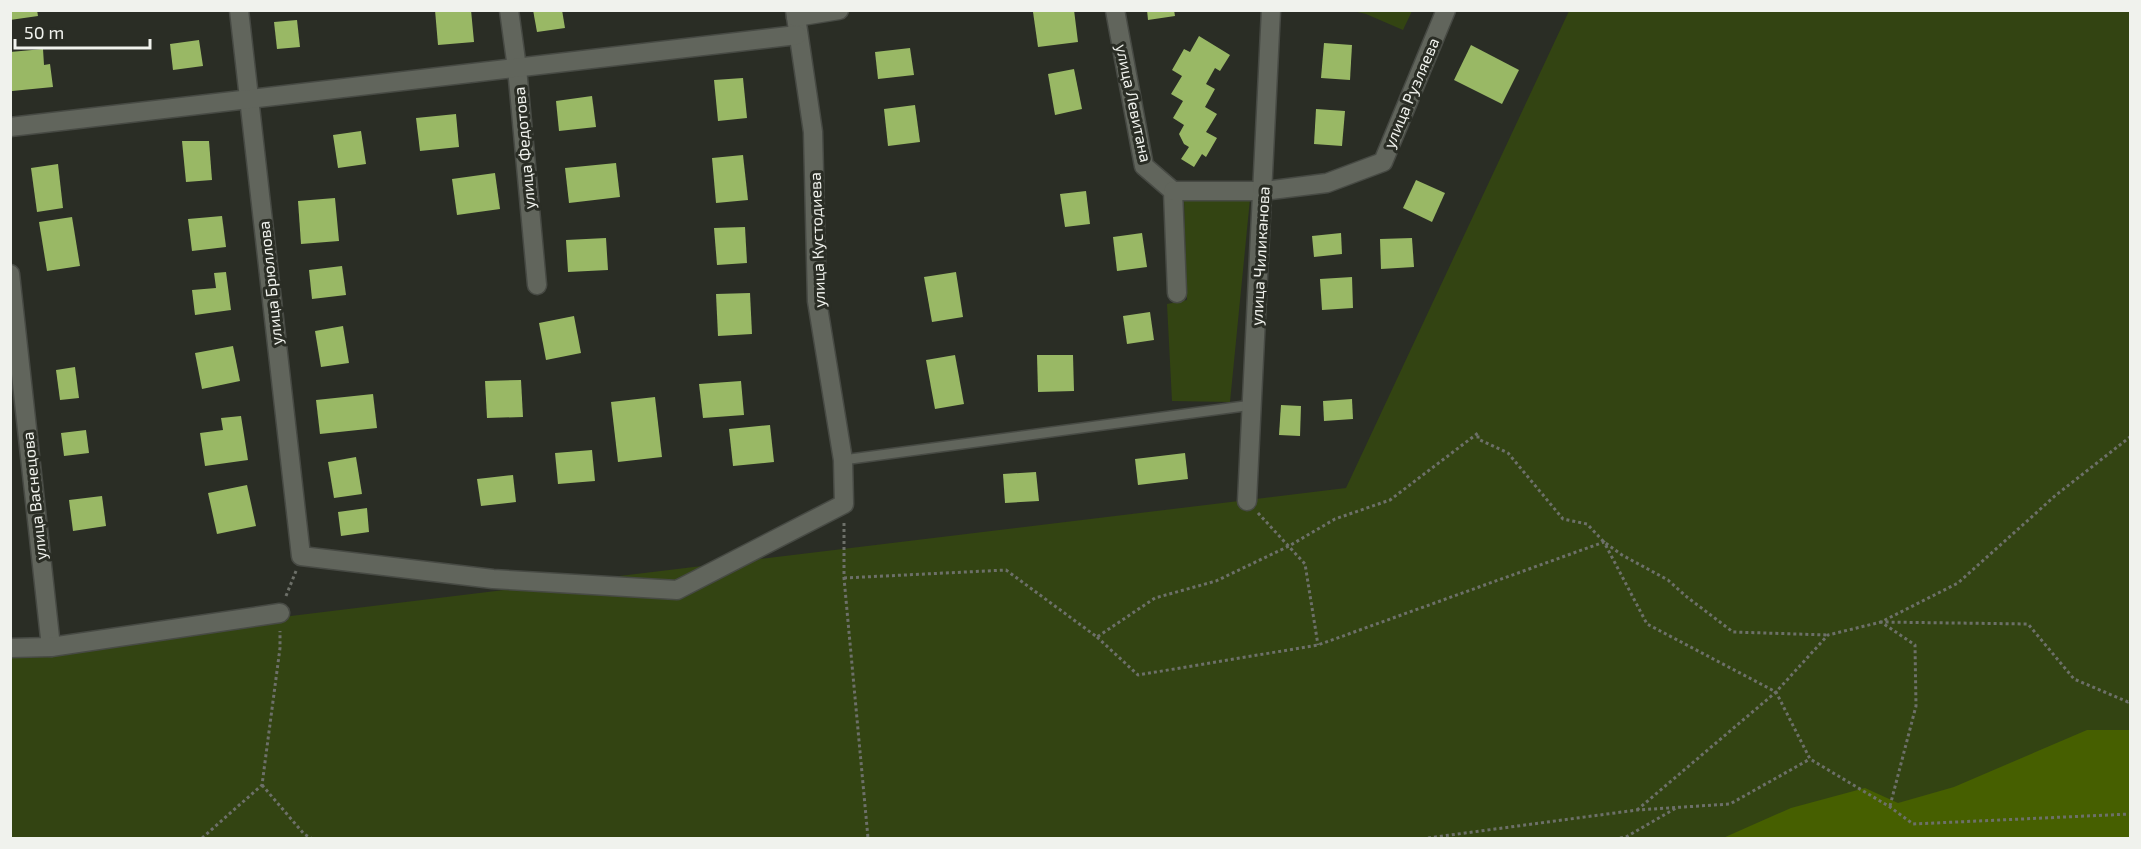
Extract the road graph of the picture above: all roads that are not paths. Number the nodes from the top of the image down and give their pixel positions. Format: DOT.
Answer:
graph roads {
  1 [pos="240,10"];
  2 [pos="509,10"];
  3 [pos="839,10"];
  4 [pos="1115,10"];
  5 [pos="1271,10"];
  6 [pos="1446,10"];
  7 [pos="796,21"];
  8 [pos="517,68"];
  9 [pos="250,99"];
  10 [pos="10,127"];
  11 [pos="1173,190"];
  12 [pos="1264,191"];
  13 [pos="10,274"];
  14 [pos="537,285"];
  15 [pos="1177,293"];
  16 [pos="1252,405"];
  17 [pos="843,460"];
  18 [pos="1247,501"];
  19 [pos="844,504"];
  20 [pos="280,613"];
  21 [pos="51,647"];
  22 [pos="10,648"];
  1 -- 9 [label="street, улица Брюллова"];
  2 -- 8 [label="street, улица Федотова"];
  3 -- 7 [label="street"];
  4 -- 11 [label="street, улица Левитана"];
  5 -- 12 [label="street, улица Чиликанова"];
  6 -- 12 [label="street, улица Рузляева"];
  7 -- 8 [label="street"];
  7 -- 17 [label="street, улица Кустодиева"];
  8 -- 9 [label="street"];
  8 -- 14 [label="street, улица Федотова"];
  9 -- 10 [label="street"];
  9 -- 19 [label="street, улица Брюллова"];
  11 -- 12 [label="street, улица Рузляева"];
  11 -- 15 [label="street"];
  12 -- 16 [label="street, улица Чиликанова"];
  13 -- 21 [label="street, улица Васнецова"];
  16 -- 17 [label="lane"];
  16 -- 18 [label="street, улица Чиликанова"];
  17 -- 19 [label="street, улица Кустодиева"];
  20 -- 21 [label="street"];
  21 -- 22 [label="street"];
}
